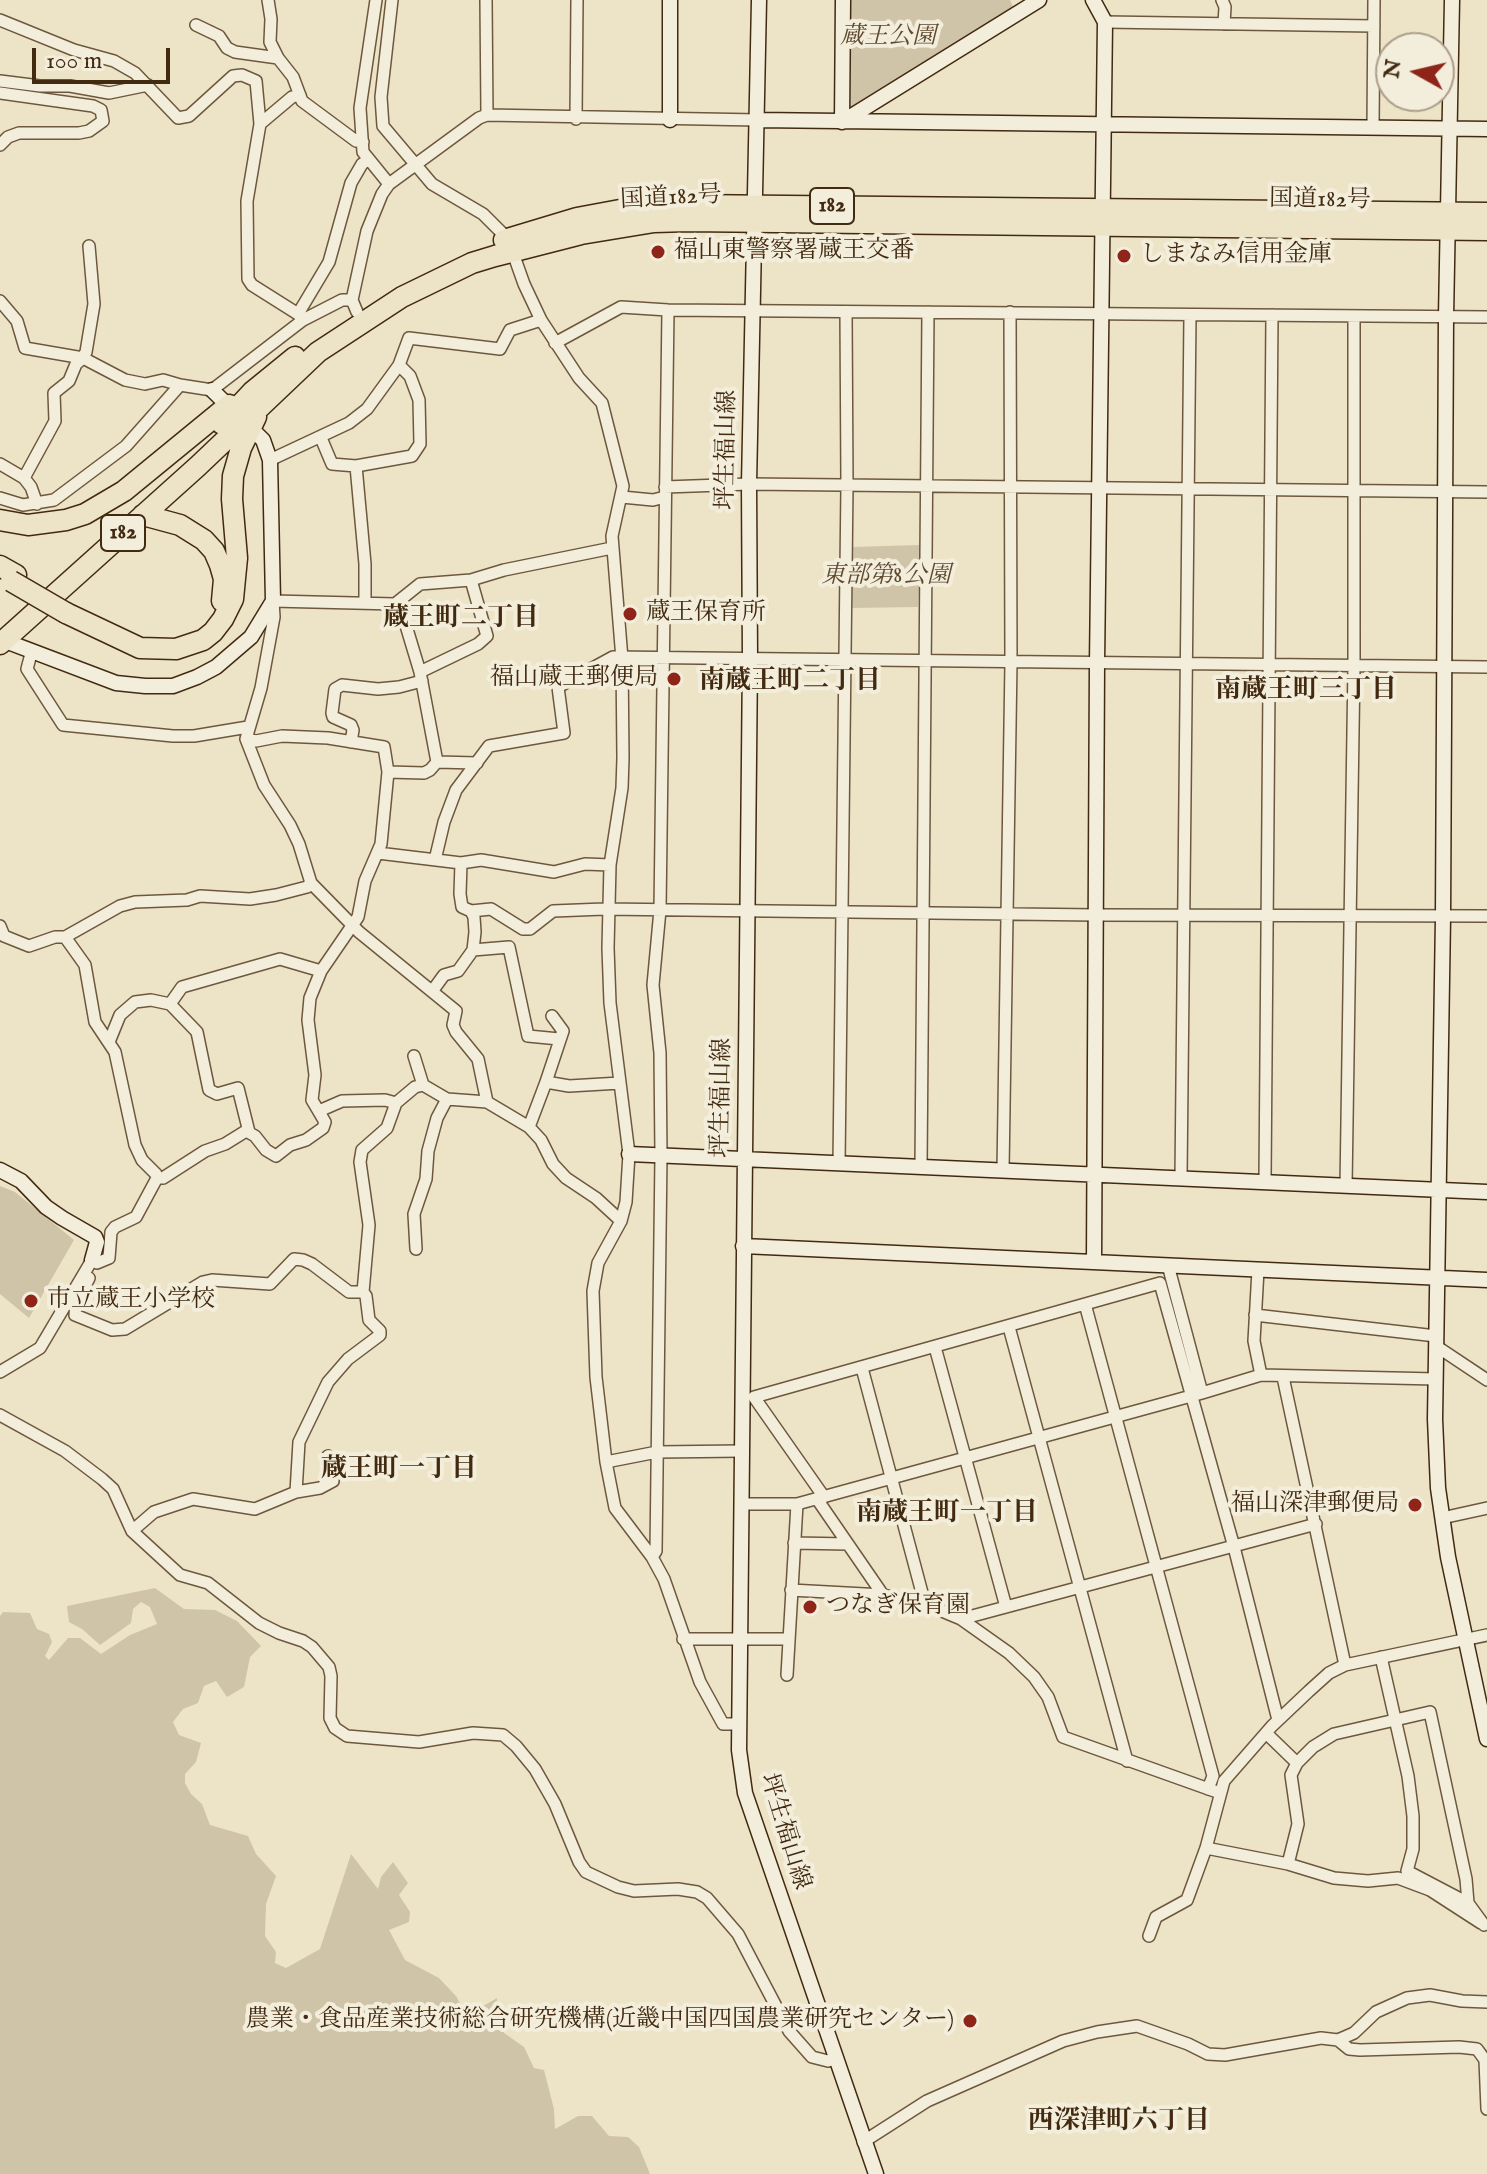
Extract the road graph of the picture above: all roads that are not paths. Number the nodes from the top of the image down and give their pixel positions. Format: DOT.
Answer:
graph roads {
  1 [pos="268,0"];
  2 [pos="376,0"];
  3 [pos="392,0"];
  4 [pos="486,0"];
  5 [pos="577,0"];
  6 [pos="670,0"];
  7 [pos="759,0"];
  8 [pos="843,0"];
  9 [pos="1039,0"];
  10 [pos="1093,0"];
  11 [pos="1222,0"];
  12 [pos="1374,0"];
  13 [pos="1452,0"];
  14 [pos="0,20"];
  15 [pos="1105,22"];
  16 [pos="1224,24"];
  17 [pos="196,25"];
  18 [pos="1374,26"];
  19 [pos="278,58"];
  20 [pos="0,81"];
  21 [pos="148,85"];
  22 [pos="0,93"];
  23 [pos="300,95"];
  24 [pos="487,115"];
  25 [pos="576,119"];
  26 [pos="670,120"];
  27 [pos="758,120"];
  28 [pos="842,122"];
  29 [pos="260,124"];
  30 [pos="1104,125"];
  31 [pos="1373,128"];
  32 [pos="1451,129"];
  33 [pos="1487,129"];
  34 [pos="363,142"];
  35 [pos="0,145"];
  36 [pos="368,160"];
  37 [pos="416,166"];
  38 [pos="389,184"];
  39 [pos="754,213"];
  40 [pos="1487,213"];
  41 [pos="1102,217"];
  42 [pos="1450,221"];
  43 [pos="1487,230"];
  44 [pos="510,245"];
  45 [pos="89,246"];
  46 [pos="0,301"];
  47 [pos="354,306"];
  48 [pos="752,309"];
  49 [pos="668,310"];
  50 [pos="846,312"];
  51 [pos="928,312"];
  52 [pos="1010,312"];
  53 [pos="1101,313"];
  54 [pos="1190,315"];
  55 [pos="1272,315"];
  56 [pos="1354,316"];
  57 [pos="301,317"];
  58 [pos="1446,317"];
  59 [pos="1487,317"];
  60 [pos="541,320"];
  61 [pos="555,343"];
  62 [pos="83,358"];
  63 [pos="399,365"];
  64 [pos="180,385"];
  65 [pos="212,390"];
  66 [pos="257,399"];
  67 [pos="239,417"];
  68 [pos="321,438"];
  69 [pos="270,460"];
  70 [pos="0,464"];
  71 [pos="356,466"];
  72 [pos="24,478"];
  73 [pos="749,484"];
  74 [pos="847,485"];
  75 [pos="928,487"];
  76 [pos="1012,487"];
  77 [pos="1100,487"];
  78 [pos="1189,489"];
  79 [pos="1270,490"];
  80 [pos="665,492"];
  81 [pos="1354,492"];
  82 [pos="1447,492"];
  83 [pos="1487,492"];
  84 [pos="622,497"];
  85 [pos="0,498"];
  86 [pos="37,504"];
  87 [pos="143,515"];
  88 [pos="0,520"];
  89 [pos="612,548"];
  90 [pos="7,574"];
  91 [pos="471,580"];
  92 [pos="273,601"];
  93 [pos="365,603"];
  94 [pos="395,604"];
  95 [pos="69,609"];
  96 [pos="1,637"];
  97 [pos="32,650"];
  98 [pos="622,659"];
  99 [pos="663,659"];
  100 [pos="750,660"];
  101 [pos="845,661"];
  102 [pos="927,662"];
  103 [pos="1011,662"];
  104 [pos="1097,663"];
  105 [pos="1186,664"];
  106 [pos="1269,666"];
  107 [pos="1354,666"];
  108 [pos="1444,667"];
  109 [pos="1487,667"];
  110 [pos="421,677"];
  111 [pos="247,733"];
  112 [pos="351,742"];
  113 [pos="437,762"];
  114 [pos="477,763"];
  115 [pos="388,772"];
  116 [pos="378,853"];
  117 [pos="435,860"];
  118 [pos="461,863"];
  119 [pos="610,865"];
  120 [pos="311,883"];
  121 [pos="610,910"];
  122 [pos="660,910"];
  123 [pos="471,911"];
  124 [pos="747,912"];
  125 [pos="843,913"];
  126 [pos="924,914"];
  127 [pos="1009,914"];
  128 [pos="1185,914"];
  129 [pos="1096,915"];
  130 [pos="1267,915"];
  131 [pos="1350,915"];
  132 [pos="1487,916"];
  133 [pos="1443,917"];
  134 [pos="354,926"];
  135 [pos="1,936"];
  136 [pos="65,937"];
  137 [pos="473,950"];
  138 [pos="321,971"];
  139 [pos="433,990"];
  140 [pos="170,1004"];
  141 [pos="552,1016"];
  142 [pos="559,1039"];
  143 [pos="109,1042"];
  144 [pos="414,1056"];
  145 [pos="546,1082"];
  146 [pos="620,1083"];
  147 [pos="423,1085"];
  148 [pos="447,1099"];
  149 [pos="487,1102"];
  150 [pos="396,1103"];
  151 [pos="319,1111"];
  152 [pos="529,1127"];
  153 [pos="249,1132"];
  154 [pos="629,1154"];
  155 [pos="661,1156"];
  156 [pos="744,1160"];
  157 [pos="839,1164"];
  158 [pos="921,1167"];
  159 [pos="0,1170"];
  160 [pos="1003,1171"];
  161 [pos="1096,1174"];
  162 [pos="1181,1177"];
  163 [pos="157,1178"];
  164 [pos="1265,1182"];
  165 [pos="1346,1186"];
  166 [pos="1439,1190"];
  167 [pos="1487,1192"];
  168 [pos="621,1221"];
  169 [pos="743,1246"];
  170 [pos="416,1249"];
  171 [pos="94,1261"];
  172 [pos="1094,1262"];
  173 [pos="1168,1265"];
  174 [pos="1258,1270"];
  175 [pos="1437,1278"];
  176 [pos="1487,1280"];
  177 [pos="363,1292"];
  178 [pos="1085,1304"];
  179 [pos="1255,1315"];
  180 [pos="1009,1327"];
  181 [pos="1436,1341"];
  182 [pos="935,1347"];
  183 [pos="862,1368"];
  184 [pos="0,1372"];
  185 [pos="1261,1375"];
  186 [pos="1283,1377"];
  187 [pos="1436,1379"];
  188 [pos="1487,1380"];
  189 [pos="1197,1395"];
  190 [pos="0,1415"];
  191 [pos="1116,1418"];
  192 [pos="1041,1438"];
  193 [pos="742,1451"];
  194 [pos="657,1452"];
  195 [pos="328,1456"];
  196 [pos="966,1458"];
  197 [pos="606,1462"];
  198 [pos="891,1478"];
  199 [pos="296,1492"];
  200 [pos="820,1498"];
  201 [pos="741,1504"];
  202 [pos="797,1504"];
  203 [pos="1487,1508"];
  204 [pos="1442,1518"];
  205 [pos="1316,1524"];
  206 [pos="132,1531"];
  207 [pos="794,1543"];
  208 [pos="848,1544"];
  209 [pos="1234,1547"];
  210 [pos="652,1557"];
  211 [pos="1157,1567"];
  212 [pos="1080,1587"];
  213 [pos="791,1590"];
  214 [pos="883,1595"];
  215 [pos="925,1604"];
  216 [pos="1006,1607"];
  217 [pos="961,1619"];
  218 [pos="1487,1635"];
  219 [pos="683,1639"];
  220 [pos="740,1639"];
  221 [pos="789,1639"];
  222 [pos="1466,1640"];
  223 [pos="1381,1657"];
  224 [pos="1345,1665"];
  225 [pos="787,1675"];
  226 [pos="1395,1719"];
  227 [pos="1278,1720"];
  228 [pos="738,1724"];
  229 [pos="1266,1733"];
  230 [pos="1487,1739"];
  231 [pos="1127,1761"];
  232 [pos="1297,1763"];
  233 [pos="1214,1791"];
  234 [pos="1206,1848"];
  235 [pos="1288,1864"];
  236 [pos="1468,1903"];
  237 [pos="1486,1926"];
  238 [pos="1149,1936"];
  239 [pos="1487,2002"];
  240 [pos="1338,2040"];
  241 [pos="833,2060"];
  242 [pos="1487,2109"];
  243 [pos="863,2142"];
  244 [pos="876,2174"];
  1 -- 19 [label="street"];
  2 -- 34 [label="street"];
  3 -- 37 [label="street"];
  4 -- 24 [label="street"];
  5 -- 25 [label="street"];
  6 -- 26 [label="street"];
  7 -- 27 [label="street, 坪生福山線"];
  8 -- 28 [label="street"];
  9 -- 28 [label="street"];
  10 -- 15 [label="street"];
  11 -- 16 [label="street"];
  12 -- 18 [label="street"];
  13 -- 32 [label="street"];
  14 -- 21 [label="street"];
  15 -- 16 [label="street"];
  15 -- 30 [label="street"];
  16 -- 18 [label="street"];
  17 -- 19 [label="street"];
  18 -- 31 [label="street"];
  19 -- 23 [label="street"];
  20 -- 21 [label="street"];
  21 -- 29 [label="street"];
  22 -- 35 [label="street"];
  23 -- 29 [label="street"];
  23 -- 34 [label="street"];
  24 -- 25 [label="street"];
  24 -- 37 [label="street"];
  25 -- 26 [label="street"];
  26 -- 27 [label="street"];
  27 -- 28 [label="street"];
  27 -- 39 [label="street, 坪生福山線"];
  28 -- 30 [label="street"];
  29 -- 57 [label="street"];
  30 -- 31 [label="street"];
  30 -- 41 [label="street"];
  31 -- 32 [label="street"];
  32 -- 33 [label="street"];
  32 -- 42 [label="street"];
  34 -- 36 [label="street"];
  36 -- 38 [label="street"];
  36 -- 57 [label="street"];
  37 -- 38 [label="street"];
  37 -- 44 [label="street"];
  38 -- 47 [label="street"];
  39 -- 41 [label="highway, 国道182号 / 182"];
  39 -- 44 [label="highway, 国道182号 / 182"];
  39 -- 48 [label="street, 坪生福山線"];
  40 -- 42 [label="highway, 国道182号 / 182"];
  41 -- 42 [label="highway, 国道182号 / 182"];
  41 -- 53 [label="street"];
  42 -- 43 [label="highway, 国道182号 / 182"];
  42 -- 58 [label="street"];
  44 -- 47 [label="highway, 国道182号 / 182"];
  44 -- 60 [label="street"];
  44 -- 66 [label="highway, 国道182号 / 182"];
  45 -- 62 [label="street"];
  46 -- 62 [label="street"];
  47 -- 57 [label="street"];
  47 -- 66 [label="highway, 国道182号 / 182"];
  48 -- 49 [label="street"];
  48 -- 50 [label="street"];
  48 -- 73 [label="street, 坪生福山線"];
  49 -- 61 [label="street"];
  49 -- 80 [label="street"];
  50 -- 51 [label="street"];
  50 -- 74 [label="street"];
  51 -- 52 [label="street"];
  51 -- 75 [label="street"];
  52 -- 53 [label="street"];
  52 -- 76 [label="street"];
  53 -- 54 [label="street"];
  53 -- 77 [label="street"];
  54 -- 55 [label="street"];
  54 -- 78 [label="street"];
  55 -- 56 [label="street"];
  55 -- 79 [label="street"];
  56 -- 58 [label="street"];
  56 -- 81 [label="street"];
  57 -- 65 [label="street"];
  58 -- 59 [label="street"];
  58 -- 82 [label="street"];
  60 -- 61 [label="street"];
  60 -- 63 [label="street"];
  61 -- 84 [label="street"];
  62 -- 64 [label="street"];
  62 -- 72 [label="street"];
  63 -- 68 [label="street"];
  63 -- 71 [label="street"];
  64 -- 65 [label="street"];
  64 -- 86 [label="street"];
  65 -- 67 [label="street"];
  66 -- 67 [label="highway, 国道182号 / 182"];
  67 -- 69 [label="street"];
  67 -- 87 [label="highway, 国道182号 / 182"];
  67 -- 88 [label="highway"];
  67 -- 95 [label="highway"];
  67 -- 96 [label="highway, 国道182号 / 182"];
  68 -- 69 [label="street"];
  68 -- 71 [label="street"];
  69 -- 92 [label="street"];
  70 -- 72 [label="street"];
  71 -- 93 [label="street"];
  72 -- 86 [label="street"];
  73 -- 74 [label="street"];
  73 -- 80 [label="street"];
  73 -- 100 [label="street, 坪生福山線"];
  74 -- 75 [label="street"];
  74 -- 101 [label="street"];
  75 -- 76 [label="street"];
  75 -- 102 [label="street"];
  76 -- 77 [label="street"];
  76 -- 103 [label="street"];
  77 -- 78 [label="street"];
  77 -- 104 [label="street"];
  78 -- 79 [label="street"];
  78 -- 105 [label="street"];
  79 -- 81 [label="street"];
  79 -- 106 [label="street"];
  80 -- 84 [label="street"];
  80 -- 99 [label="street"];
  81 -- 82 [label="street"];
  81 -- 107 [label="street"];
  82 -- 83 [label="street"];
  82 -- 108 [label="street"];
  84 -- 89 [label="street"];
  85 -- 86 [label="street"];
  87 -- 95 [label="highway"];
  87 -- 96 [label="highway, 国道182号 / 182"];
  89 -- 91 [label="street"];
  89 -- 98 [label="street"];
  90 -- 95 [label="highway, bridge"];
  91 -- 94 [label="street"];
  91 -- 110 [label="street"];
  92 -- 93 [label="street"];
  92 -- 97 [label="street"];
  92 -- 111 [label="street"];
  93 -- 94 [label="street"];
  94 -- 110 [label="street"];
  96 -- 97 [label="street"];
  97 -- 111 [label="street"];
  98 -- 99 [label="street"];
  98 -- 114 [label="street"];
  98 -- 119 [label="street"];
  99 -- 100 [label="street"];
  99 -- 122 [label="street"];
  100 -- 101 [label="street"];
  100 -- 124 [label="street, 坪生福山線"];
  101 -- 102 [label="street"];
  101 -- 125 [label="street"];
  102 -- 103 [label="street"];
  102 -- 126 [label="street"];
  103 -- 104 [label="street"];
  103 -- 127 [label="street"];
  104 -- 105 [label="street"];
  104 -- 129 [label="street"];
  105 -- 106 [label="street"];
  105 -- 128 [label="street"];
  106 -- 107 [label="street"];
  106 -- 130 [label="street"];
  107 -- 108 [label="street"];
  107 -- 131 [label="street"];
  108 -- 109 [label="street"];
  108 -- 133 [label="street"];
  110 -- 112 [label="street"];
  110 -- 113 [label="street"];
  111 -- 112 [label="street"];
  111 -- 120 [label="street"];
  112 -- 115 [label="street"];
  113 -- 114 [label="street"];
  113 -- 115 [label="street"];
  114 -- 117 [label="street"];
  115 -- 116 [label="street"];
  116 -- 117 [label="street"];
  116 -- 134 [label="street"];
  117 -- 118 [label="street"];
  118 -- 119 [label="street"];
  118 -- 123 [label="street"];
  119 -- 121 [label="street"];
  120 -- 134 [label="street"];
  120 -- 136 [label="street"];
  121 -- 122 [label="street"];
  121 -- 123 [label="street"];
  121 -- 146 [label="street"];
  122 -- 124 [label="street"];
  122 -- 155 [label="street"];
  123 -- 137 [label="street"];
  124 -- 125 [label="street"];
  124 -- 156 [label="street, 坪生福山線"];
  125 -- 126 [label="street"];
  125 -- 157 [label="street"];
  126 -- 127 [label="street"];
  126 -- 158 [label="street"];
  127 -- 129 [label="street"];
  127 -- 160 [label="street"];
  128 -- 129 [label="street"];
  128 -- 130 [label="street"];
  128 -- 162 [label="street"];
  129 -- 161 [label="street"];
  130 -- 131 [label="street"];
  130 -- 164 [label="street"];
  131 -- 133 [label="street"];
  131 -- 165 [label="street"];
  132 -- 133 [label="street"];
  133 -- 166 [label="street"];
  134 -- 138 [label="street"];
  134 -- 139 [label="street"];
  135 -- 136 [label="street"];
  136 -- 143 [label="street"];
  137 -- 139 [label="street"];
  137 -- 142 [label="street"];
  138 -- 140 [label="street"];
  138 -- 151 [label="street"];
  139 -- 149 [label="street"];
  140 -- 143 [label="street"];
  140 -- 153 [label="street"];
  141 -- 142 [label="street"];
  142 -- 145 [label="street"];
  143 -- 163 [label="street"];
  144 -- 147 [label="street"];
  145 -- 146 [label="street"];
  145 -- 152 [label="street"];
  146 -- 154 [label="street"];
  147 -- 148 [label="street"];
  147 -- 150 [label="street"];
  148 -- 149 [label="street"];
  148 -- 170 [label="street"];
  149 -- 152 [label="street"];
  150 -- 151 [label="street"];
  150 -- 177 [label="street"];
  151 -- 153 [label="street"];
  152 -- 168 [label="street"];
  153 -- 163 [label="street"];
  154 -- 155 [label="street"];
  154 -- 168 [label="street"];
  155 -- 156 [label="street"];
  155 -- 194 [label="street"];
  156 -- 157 [label="street"];
  156 -- 169 [label="street, 坪生福山線"];
  157 -- 158 [label="street"];
  158 -- 160 [label="street"];
  159 -- 171 [label="street"];
  160 -- 161 [label="street"];
  161 -- 162 [label="street"];
  161 -- 172 [label="street"];
  162 -- 164 [label="street"];
  163 -- 171 [label="street"];
  164 -- 165 [label="street"];
  165 -- 166 [label="street"];
  166 -- 167 [label="street"];
  166 -- 175 [label="street"];
  168 -- 197 [label="street"];
  169 -- 172 [label="street"];
  169 -- 193 [label="street, 坪生福山線"];
  171 -- 177 [label="street"];
  171 -- 184 [label="street"];
  172 -- 173 [label="street"];
  173 -- 174 [label="street"];
  173 -- 189 [label="street"];
  174 -- 175 [label="street"];
  174 -- 179 [label="street"];
  175 -- 176 [label="street"];
  175 -- 181 [label="street"];
  177 -- 199 [label="street"];
  178 -- 180 [label="street"];
  178 -- 189 [label="street"];
  178 -- 191 [label="street"];
  179 -- 181 [label="street"];
  179 -- 185 [label="street"];
  180 -- 182 [label="street"];
  180 -- 192 [label="street"];
  181 -- 187 [label="street"];
  181 -- 188 [label="street"];
  182 -- 183 [label="street"];
  182 -- 196 [label="street"];
  183 -- 198 [label="street"];
  183 -- 200 [label="street"];
  185 -- 186 [label="street"];
  185 -- 189 [label="street"];
  186 -- 187 [label="street"];
  186 -- 205 [label="street"];
  187 -- 204 [label="street"];
  189 -- 191 [label="street"];
  189 -- 209 [label="street"];
  190 -- 206 [label="street"];
  191 -- 192 [label="street"];
  191 -- 211 [label="street"];
  192 -- 196 [label="street"];
  192 -- 212 [label="street"];
  193 -- 194 [label="street"];
  193 -- 201 [label="street, 坪生福山線"];
  194 -- 197 [label="street"];
  194 -- 210 [label="street"];
  195 -- 199 [label="street"];
  196 -- 198 [label="street"];
  196 -- 216 [label="street"];
  197 -- 210 [label="street"];
  198 -- 200 [label="street"];
  198 -- 215 [label="street"];
  199 -- 206 [label="street"];
  200 -- 202 [label="street"];
  200 -- 208 [label="street"];
  201 -- 202 [label="street"];
  201 -- 220 [label="street, 坪生福山線"];
  202 -- 207 [label="street"];
  203 -- 204 [label="street"];
  204 -- 222 [label="street"];
  205 -- 209 [label="street"];
  205 -- 224 [label="street"];
  206 -- 241 [label="street"];
  207 -- 208 [label="street"];
  207 -- 213 [label="street"];
  208 -- 214 [label="street"];
  209 -- 211 [label="street"];
  209 -- 227 [label="street"];
  210 -- 219 [label="street"];
  211 -- 212 [label="street"];
  211 -- 233 [label="street"];
  212 -- 216 [label="street"];
  212 -- 231 [label="street"];
  213 -- 214 [label="street"];
  213 -- 221 [label="street"];
  214 -- 215 [label="street"];
  215 -- 217 [label="street"];
  216 -- 217 [label="street"];
  217 -- 231 [label="street"];
  218 -- 222 [label="street"];
  219 -- 220 [label="street"];
  219 -- 228 [label="street"];
  220 -- 221 [label="street"];
  220 -- 228 [label="street, 坪生福山線"];
  221 -- 225 [label="street"];
  222 -- 223 [label="street"];
  222 -- 230 [label="street"];
  223 -- 224 [label="street"];
  223 -- 226 [label="street"];
  224 -- 227 [label="street"];
  226 -- 232 [label="street"];
  226 -- 236 [label="street"];
  226 -- 236 [label="street"];
  227 -- 229 [label="street"];
  228 -- 241 [label="street, 坪生福山線"];
  229 -- 232 [label="street"];
  229 -- 233 [label="street"];
  231 -- 233 [label="street"];
  232 -- 235 [label="street"];
  233 -- 234 [label="street"];
  234 -- 235 [label="street"];
  234 -- 238 [label="street"];
  235 -- 237 [label="street"];
  236 -- 237 [label="street"];
  239 -- 240 [label="street"];
  240 -- 242 [label="street"];
  240 -- 243 [label="street"];
  241 -- 243 [label="street, 坪生福山線"];
  243 -- 244 [label="street, 坪生福山線"];
}
